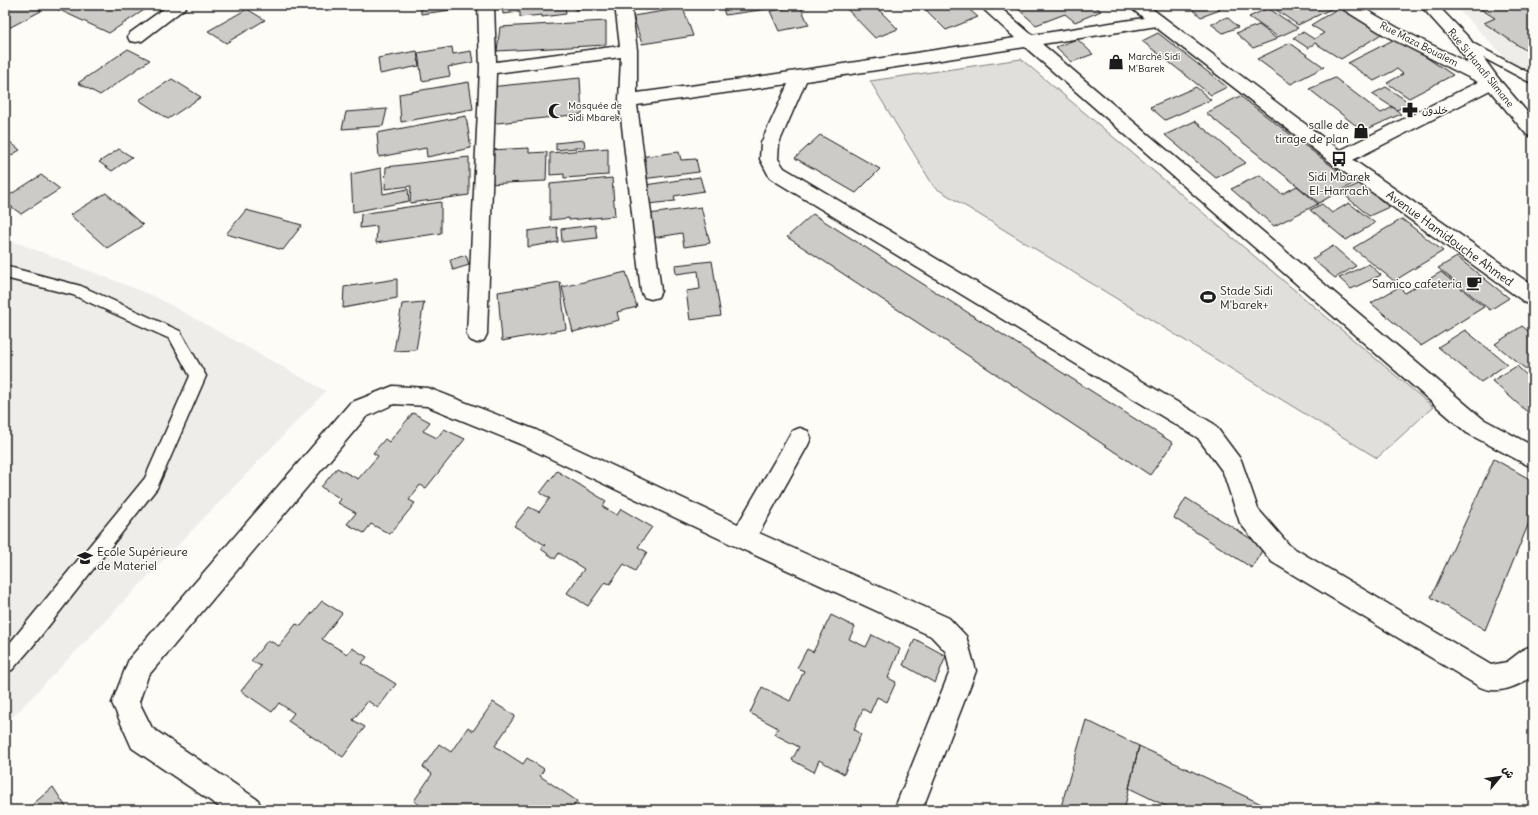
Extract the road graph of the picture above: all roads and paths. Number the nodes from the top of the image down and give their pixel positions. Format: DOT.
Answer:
graph roads {
  1 [pos="179,5"];
  2 [pos="486,5"];
  3 [pos="622,5"];
  4 [pos="987,5"];
  5 [pos="1137,5"];
  6 [pos="1347,5"];
  7 [pos="1428,5"];
  8 [pos="1158,21"];
  9 [pos="136,37"];
  10 [pos="1028,41"];
  11 [pos="1463,42"];
  12 [pos="629,50"];
  13 [pos="488,69"];
  14 [pos="800,76"];
  15 [pos="1533,80"];
  16 [pos="1492,82"];
  17 [pos="628,100"];
  18 [pos="1533,131"];
  19 [pos="1339,159"];
  20 [pos="5,272"];
  21 [pos="651,291"];
  22 [pos="1533,297"];
  23 [pos="477,334"];
  24 [pos="800,438"];
  25 [pos="1533,458"];
  26 [pos="743,538"];
  27 [pos="1533,658"];
  28 [pos="5,663"];
  29 [pos="248,810"];
  30 [pos="908,810"];
  1 -- 9 [label="street"];
  2 -- 13 [label="street"];
  3 -- 12 [label="street"];
  4 -- 10 [label="street"];
  5 -- 8 [label="street, Avenue Hamidouche Ahmed"];
  6 -- 16 [label="street, Rue Maza Boualem"];
  7 -- 11 [label="street, Rue Si Hanafi Slimane"];
  8 -- 10 [label="street"];
  8 -- 19 [label="street, Avenue Hamidouche Ahmed"];
  10 -- 14 [label="street"];
  10 -- 25 [label="street"];
  11 -- 15 [label="lane"];
  11 -- 16 [label="street, Rue Si Hanafi Slimane"];
  12 -- 13 [label="street"];
  12 -- 17 [label="street"];
  13 -- 23 [label="street"];
  14 -- 17 [label="street"];
  14 -- 27 [label="street"];
  16 -- 18 [label="street, Rue Si Hanafi Slimane"];
  16 -- 19 [label="street"];
  17 -- 21 [label="street"];
  19 -- 22 [label="street, Avenue Hamidouche Ahmed"];
  20 -- 28 [label="lane"];
  24 -- 26 [label="street"];
  26 -- 29 [label="street"];
  26 -- 30 [label="street"];
}
